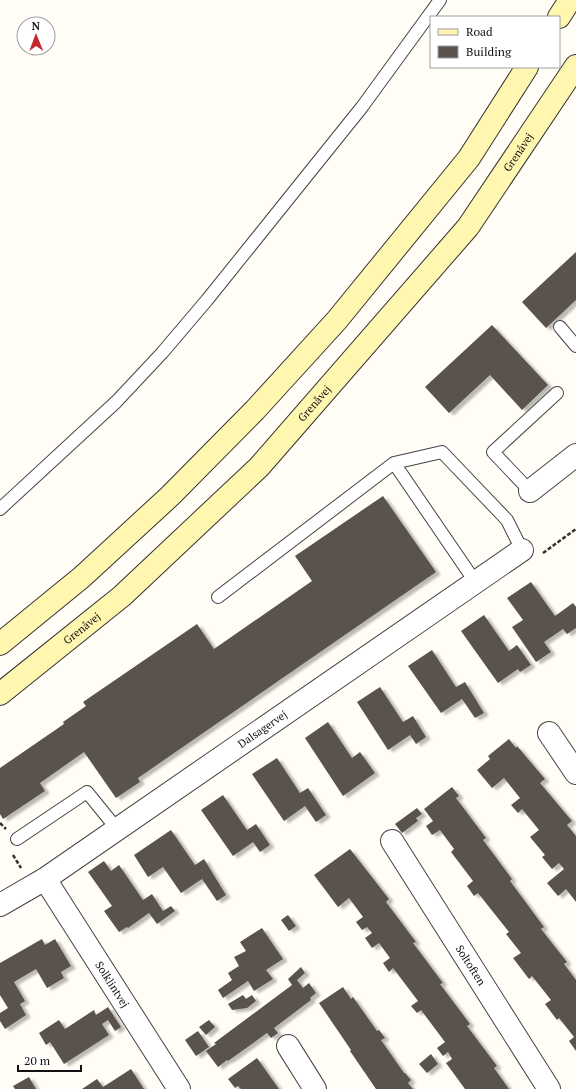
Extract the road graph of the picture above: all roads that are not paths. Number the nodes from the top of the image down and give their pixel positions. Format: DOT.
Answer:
graph roads {
  1 [pos="440,0"];
  2 [pos="570,0"];
  3 [pos="560,16"];
  4 [pos="576,66"];
  5 [pos="526,68"];
  6 [pos="560,327"];
  7 [pos="576,346"];
  8 [pos="557,393"];
  9 [pos="576,455"];
  10 [pos="394,463"];
  11 [pos="530,491"];
  12 [pos="0,509"];
  13 [pos="522,550"];
  14 [pos="476,583"];
  15 [pos="218,597"];
  16 [pos="0,644"];
  17 [pos="0,694"];
  18 [pos="549,733"];
  19 [pos="576,773"];
  20 [pos="117,829"];
  21 [pos="16,839"];
  22 [pos="392,841"];
  23 [pos="38,883"];
  24 [pos="0,905"];
  25 [pos="288,1046"];
  26 [pos="179,1089"];
  27 [pos="315,1089"];
  28 [pos="549,1089"];
  1 -- 12 [label="lane"];
  2 -- 3 [label="main road"];
  4 -- 17 [label="main road, Grenåvej"];
  5 -- 16 [label="main road"];
  6 -- 7 [label="lane"];
  8 -- 11 [label="lane"];
  9 -- 11 [label="street"];
  10 -- 13 [label="lane"];
  10 -- 14 [label="lane"];
  10 -- 15 [label="lane"];
  13 -- 14 [label="street, Dalsagervej"];
  14 -- 20 [label="street, Dalsagervej"];
  18 -- 19 [label="street"];
  20 -- 21 [label="lane"];
  20 -- 23 [label="street, Dalsagervej"];
  22 -- 28 [label="street, Soltoften"];
  23 -- 24 [label="street, Dalsagervej"];
  23 -- 26 [label="street, Solklintvej"];
  25 -- 27 [label="street"];
}
